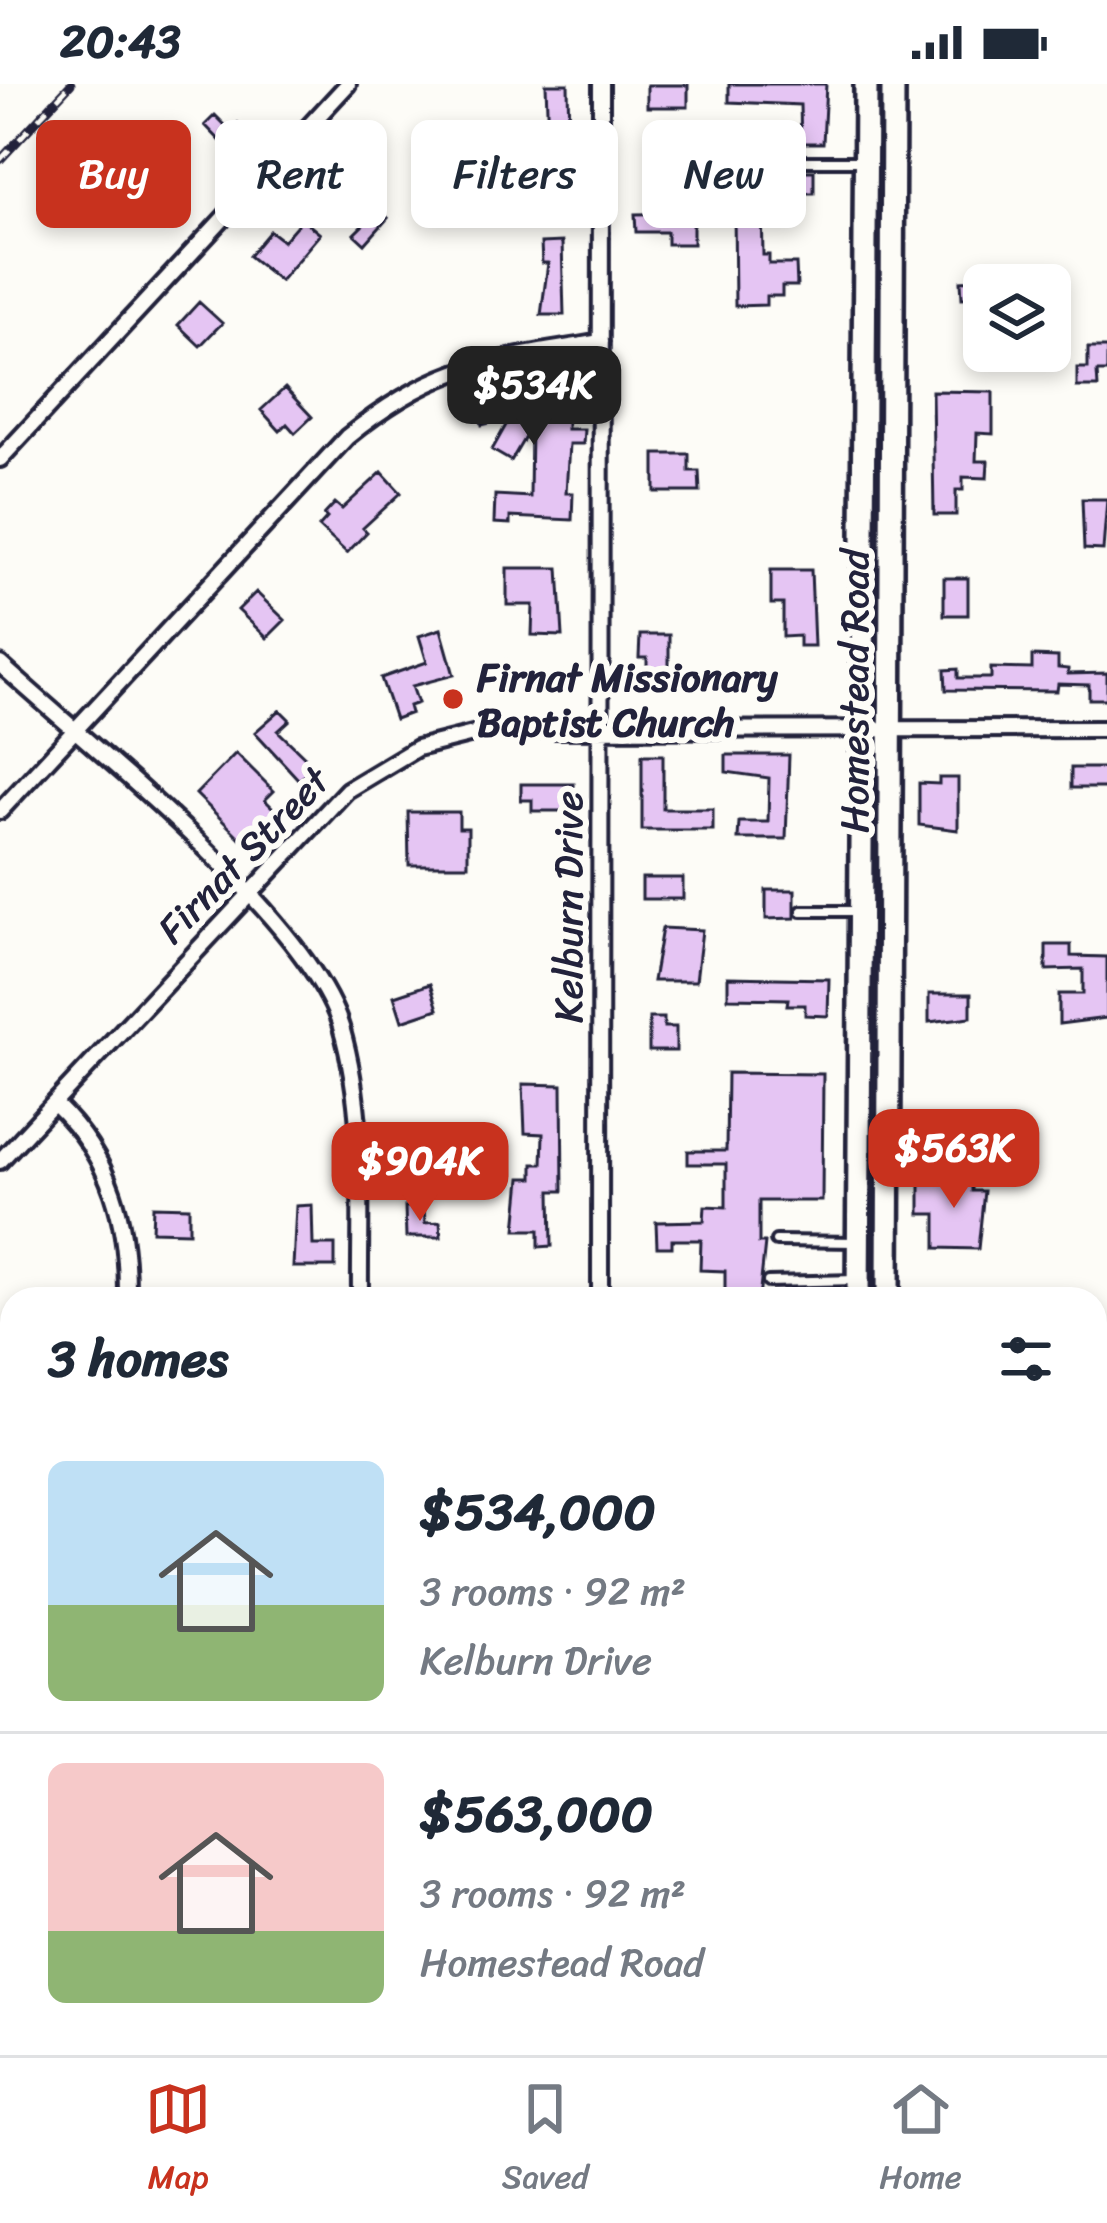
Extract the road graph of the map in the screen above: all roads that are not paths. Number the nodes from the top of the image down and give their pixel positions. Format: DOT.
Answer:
graph roads {
  1 [pos="348,84"];
  2 [pos="601,84"];
  3 [pos="862,84"];
  4 [pos="893,84"];
  5 [pos="903,84"];
  6 [pos="863,153"];
  7 [pos="806,157"];
  8 [pos="896,162"];
  9 [pos="862,280"];
  10 [pos="890,281"];
  11 [pos="602,342"];
  12 [pos="0,459"];
  13 [pos="862,470"];
  14 [pos="890,470"];
  15 [pos="0,664"];
  16 [pos="602,727"];
  17 [pos="890,727"];
  18 [pos="1107,729"];
  19 [pos="862,730"];
  20 [pos="74,732"];
  21 [pos="0,811"];
  22 [pos="249,892"];
  23 [pos="802,911"];
  24 [pos="861,911"];
  25 [pos="55,1104"];
  26 [pos="888,1141"];
  27 [pos="860,1145"];
  28 [pos="0,1161"];
  29 [pos="776,1241"];
  30 [pos="859,1242"];
  31 [pos="768,1282"];
  32 [pos="127,1287"];
  33 [pos="360,1287"];
  34 [pos="600,1287"];
  35 [pos="825,1287"];
  36 [pos="859,1287"];
  37 [pos="888,1287"];
  1 -- 12 [label="street"];
  2 -- 11 [label="street, Kelburn Drive"];
  3 -- 6 [label="main road, Homestead Road"];
  4 -- 8 [label="main road, Homestead Road"];
  5 -- 8 [label="main road"];
  6 -- 7 [label="lane"];
  6 -- 9 [label="main road, Homestead Road"];
  8 -- 10 [label="main road, Homestead Road"];
  9 -- 10 [label="main road"];
  9 -- 13 [label="main road, Homestead Road"];
  10 -- 14 [label="main road, Homestead Road"];
  11 -- 16 [label="street, Kelburn Drive"];
  11 -- 20 [label="street"];
  13 -- 14 [label="main road"];
  13 -- 19 [label="main road, Homestead Road"];
  14 -- 17 [label="main road, Homestead Road"];
  15 -- 20 [label="street"];
  16 -- 19 [label="street, Firnat Street"];
  16 -- 22 [label="street, Firnat Street"];
  16 -- 34 [label="street, Kelburn Drive"];
  17 -- 18 [label="street, Firnat Street"];
  17 -- 19 [label="street, Firnat Street"];
  17 -- 26 [label="main road, Homestead Road"];
  19 -- 24 [label="main road, Homestead Road"];
  20 -- 21 [label="street"];
  20 -- 22 [label="street"];
  22 -- 25 [label="street, Firnat Street"];
  22 -- 33 [label="street"];
  23 -- 24 [label="lane"];
  24 -- 27 [label="main road, Homestead Road"];
  25 -- 28 [label="street, Firnat Street"];
  25 -- 32 [label="street"];
  26 -- 27 [label="main road"];
  26 -- 37 [label="main road, Homestead Road"];
  27 -- 30 [label="main road, Homestead Road"];
  29 -- 30 [label="lane"];
  30 -- 36 [label="main road, Homestead Road"];
  31 -- 35 [label="lane"];
}
